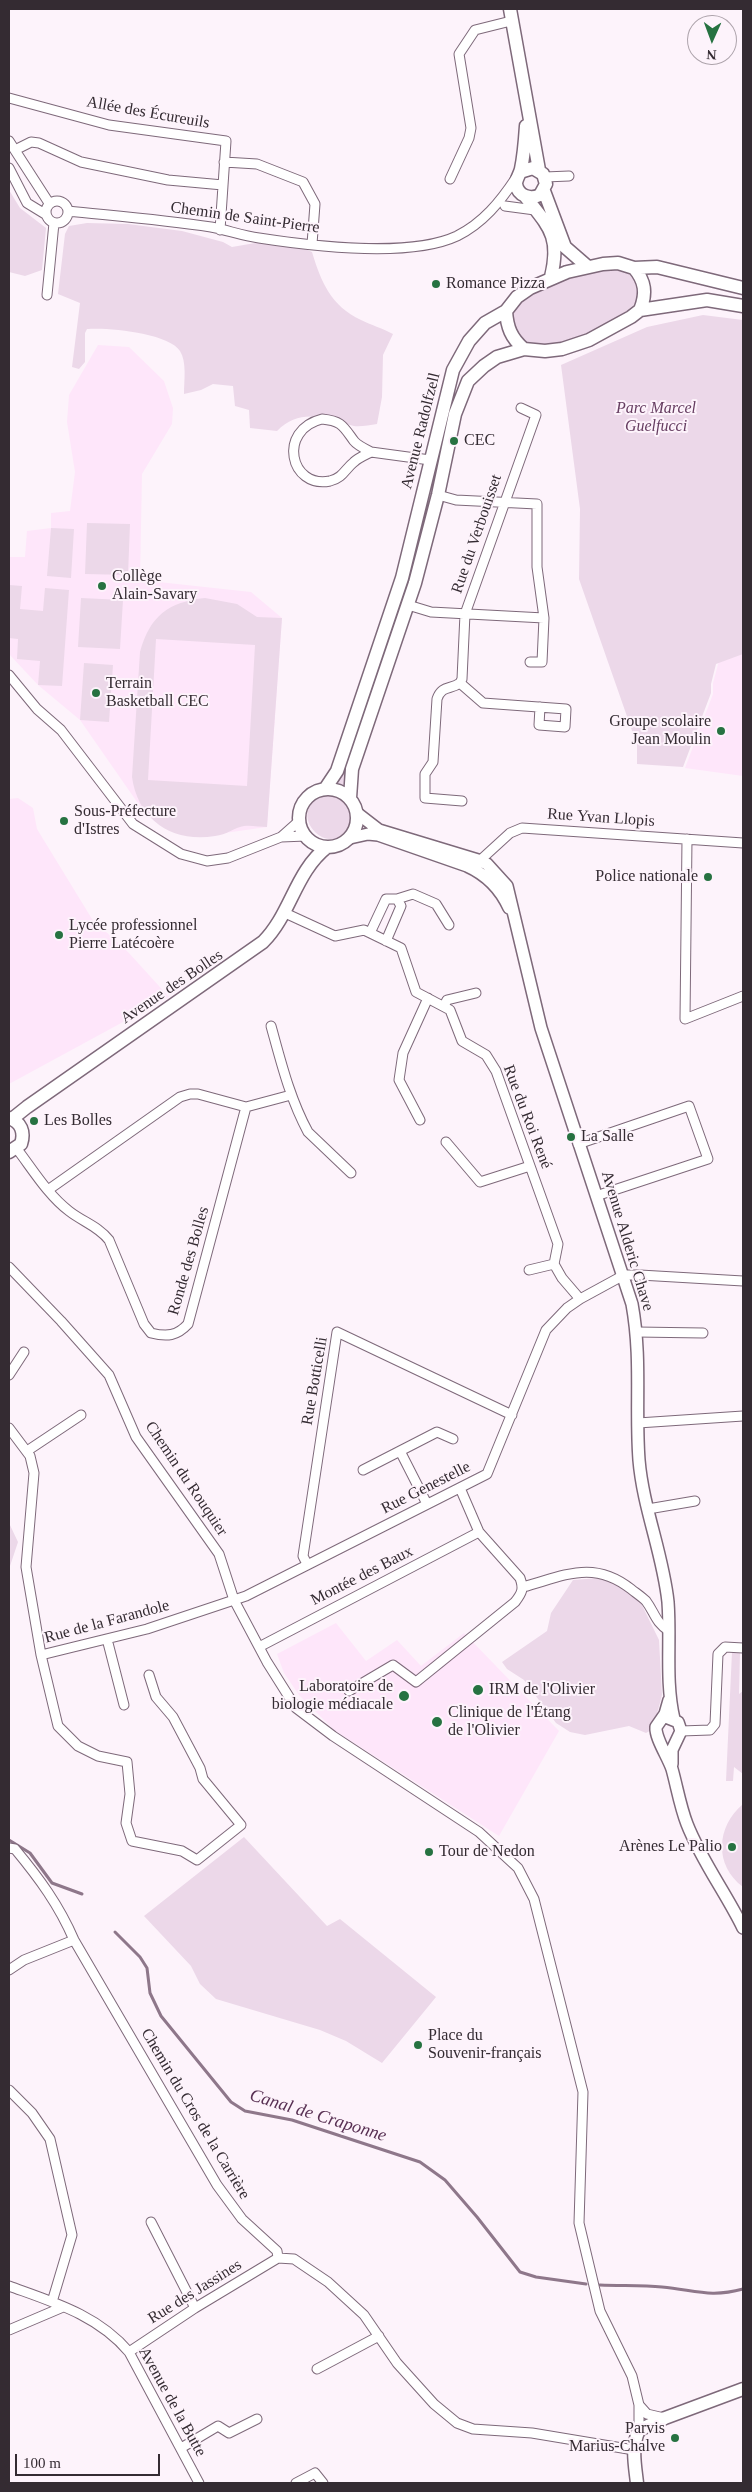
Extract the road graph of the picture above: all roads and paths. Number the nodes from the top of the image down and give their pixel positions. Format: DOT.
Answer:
graph roads {
  1 [pos="511,15"];
  2 [pos="9,98"];
  3 [pos="527,112"];
  4 [pos="9,141"];
  5 [pos="15,150"];
  6 [pos="224,162"];
  7 [pos="9,168"];
  8 [pos="520,173"];
  9 [pos="542,174"];
  10 [pos="569,176"];
  11 [pos="450,179"];
  12 [pos="223,185"];
  13 [pos="544,190"];
  14 [pos="524,196"];
  15 [pos="49,202"];
  16 [pos="501,207"];
  17 [pos="535,210"];
  18 [pos="68,211"];
  19 [pos="45,214"];
  20 [pos="54,223"];
  21 [pos="220,230"];
  22 [pos="312,244"];
  23 [pos="588,267"];
  24 [pos="634,268"];
  25 [pos="551,278"];
  26 [pos="743,288"];
  27 [pos="48,295"];
  28 [pos="743,306"];
  29 [pos="640,310"];
  30 [pos="506,311"];
  31 [pos="524,349"];
  32 [pos="521,408"];
  33 [pos="371,452"];
  34 [pos="430,460"];
  35 [pos="438,495"];
  36 [pos="503,502"];
  37 [pos="408,605"];
  38 [pos="465,614"];
  39 [pos="544,618"];
  40 [pos="530,662"];
  41 [pos="9,675"];
  42 [pos="460,682"];
  43 [pos="540,707"];
  44 [pos="325,789"];
  45 [pos="350,798"];
  46 [pos="462,801"];
  47 [pos="357,813"];
  48 [pos="299,821"];
  49 [pos="281,837"];
  50 [pos="307,838"];
  51 [pos="350,838"];
  52 [pos="687,839"];
  53 [pos="743,843"];
  54 [pos="327,847"];
  55 [pos="476,864"];
  56 [pos="300,879"];
  57 [pos="397,898"];
  58 [pos="285,913"];
  59 [pos="449,925"];
  60 [pos="370,933"];
  61 [pos="386,941"];
  62 [pos="476,993"];
  63 [pos="743,996"];
  64 [pos="428,998"];
  65 [pos="444,1006"];
  66 [pos="271,1026"];
  67 [pos="291,1096"];
  68 [pos="246,1107"];
  69 [pos="420,1120"];
  70 [pos="14,1122"];
  71 [pos="446,1142"];
  72 [pos="578,1144"];
  73 [pos="13,1151"];
  74 [pos="530,1166"];
  75 [pos="351,1173"];
  76 [pos="48,1190"];
  77 [pos="596,1196"];
  78 [pos="554,1264"];
  79 [pos="9,1267"];
  80 [pos="529,1270"];
  81 [pos="624,1276"];
  82 [pos="743,1281"];
  83 [pos="580,1300"];
  84 [pos="637,1332"];
  85 [pos="703,1333"];
  86 [pos="24,1352"];
  87 [pos="9,1375"];
  88 [pos="80,1415"];
  89 [pos="512,1415"];
  90 [pos="743,1416"];
  91 [pos="638,1423"];
  92 [pos="9,1428"];
  93 [pos="453,1439"];
  94 [pos="27,1451"];
  95 [pos="400,1451"];
  96 [pos="363,1470"];
  97 [pos="460,1488"];
  98 [pos="695,1501"];
  99 [pos="427,1504"];
  100 [pos="648,1509"];
  101 [pos="479,1532"];
  102 [pos="307,1564"];
  103 [pos="523,1587"];
  104 [pos="234,1600"];
  105 [pos="669,1631"];
  106 [pos="107,1639"];
  107 [pos="259,1646"];
  108 [pos="743,1648"];
  109 [pos="41,1655"];
  110 [pos="149,1675"];
  111 [pos="348,1691"];
  112 [pos="669,1698"];
  113 [pos="124,1706"];
  114 [pos="674,1719"];
  115 [pos="661,1720"];
  116 [pos="678,1736"];
  117 [pos="659,1740"];
  118 [pos="672,1770"];
  119 [pos="9,1848"];
  120 [pos="743,1928"];
  121 [pos="74,1940"];
  122 [pos="9,1970"];
  123 [pos="9,2090"];
  124 [pos="151,2222"];
  125 [pos="278,2258"];
  126 [pos="9,2286"];
  127 [pos="52,2302"];
  128 [pos="63,2307"];
  129 [pos="195,2308"];
  130 [pos="9,2330"];
  131 [pos="378,2336"];
  132 [pos="128,2352"];
  133 [pos="317,2369"];
  134 [pos="743,2389"];
  135 [pos="639,2405"];
  136 [pos="665,2418"];
  137 [pos="257,2419"];
  138 [pos="639,2430"];
  139 [pos="181,2448"];
  140 [pos="634,2450"];
  141 [pos="199,2483"];
  142 [pos="296,2483"];
  143 [pos="323,2483"];
  144 [pos="637,2483"];
  1 -- 3 [label="main road"];
  1 -- 11 [label="street"];
  2 -- 6 [label="street, Allée des Écureuils"];
  3 -- 8 [label="main road"];
  3 -- 9 [label="main road"];
  4 -- 5 [label="street"];
  5 -- 12 [label="street"];
  5 -- 15 [label="street"];
  6 -- 12 [label="street, Allée des Écureuils"];
  6 -- 22 [label="street"];
  7 -- 19 [label="street"];
  8 -- 9 [label="main road"];
  8 -- 14 [label="main road"];
  8 -- 16 [label="street, Chemin de Saint-Pierre"];
  9 -- 10 [label="street"];
  9 -- 13 [label="main road"];
  12 -- 21 [label="street, Allée des Écureuils"];
  13 -- 14 [label="main road"];
  13 -- 23 [label="main road"];
  14 -- 16 [label="street, Chemin de Saint-Pierre"];
  14 -- 17 [label="main road"];
  15 -- 18 [label="street"];
  15 -- 19 [label="street"];
  16 -- 17 [label="street"];
  16 -- 22 [label="street, Chemin de Saint-Pierre"];
  17 -- 25 [label="main road"];
  18 -- 20 [label="street"];
  18 -- 21 [label="street, Chemin de Saint-Pierre"];
  19 -- 20 [label="street"];
  20 -- 27 [label="street"];
  21 -- 22 [label="street, Chemin de Saint-Pierre"];
  23 -- 24 [label="main road, Avenue Radolfzell"];
  23 -- 25 [label="main road, Avenue Radolfzell"];
  24 -- 26 [label="main road, Avenue Radolfzell"];
  24 -- 29 [label="main road"];
  25 -- 30 [label="main road, Avenue Radolfzell"];
  28 -- 29 [label="main road, Avenue Radolfzell"];
  29 -- 31 [label="main road, Avenue Radolfzell"];
  30 -- 31 [label="main road"];
  30 -- 34 [label="main road, Avenue Radolfzell"];
  31 -- 35 [label="main road, Avenue Radolfzell"];
  32 -- 36 [label="street, Rue du Verbouisset"];
  33 -- 33 [label="street"];
  33 -- 34 [label="street"];
  34 -- 44 [label="main road, Avenue Radolfzell"];
  35 -- 36 [label="street"];
  35 -- 37 [label="main road, Avenue Radolfzell"];
  36 -- 38 [label="street, Rue du Verbouisset"];
  36 -- 39 [label="street"];
  37 -- 38 [label="street"];
  37 -- 45 [label="main road, Avenue Radolfzell"];
  38 -- 39 [label="street"];
  38 -- 42 [label="street, Rue du Verbouisset"];
  39 -- 40 [label="street"];
  41 -- 49 [label="street"];
  42 -- 43 [label="street"];
  42 -- 46 [label="street"];
  44 -- 45 [label="main road"];
  44 -- 48 [label="main road"];
  45 -- 47 [label="main road"];
  47 -- 51 [label="main road"];
  47 -- 55 [label="street, Avenue Alderic Chave"];
  48 -- 49 [label="street"];
  48 -- 50 [label="main road"];
  49 -- 50 [label="street"];
  50 -- 54 [label="main road"];
  50 -- 56 [label="main road, Avenue des Bolles"];
  51 -- 54 [label="main road"];
  51 -- 55 [label="street, Avenue Alderic Chave"];
  52 -- 53 [label="street, Rue Yvan Llopis"];
  52 -- 55 [label="street, Rue Yvan Llopis"];
  52 -- 63 [label="street"];
  54 -- 56 [label="main road, Avenue des Bolles"];
  55 -- 72 [label="street, Avenue Alderic Chave"];
  56 -- 58 [label="main road, Avenue des Bolles"];
  57 -- 59 [label="street"];
  57 -- 60 [label="street"];
  57 -- 61 [label="street"];
  58 -- 60 [label="street"];
  58 -- 70 [label="main road, Avenue des Bolles"];
  60 -- 61 [label="street"];
  61 -- 64 [label="street"];
  62 -- 65 [label="street"];
  64 -- 65 [label="street"];
  64 -- 69 [label="street"];
  65 -- 74 [label="street, Rue du Roi René"];
  66 -- 67 [label="street"];
  67 -- 68 [label="street"];
  67 -- 75 [label="street"];
  68 -- 76 [label="street"];
  68 -- 76 [label="street, Ronde des Bolles"];
  70 -- 73 [label="main road"];
  71 -- 74 [label="street"];
  72 -- 77 [label="street, Avenue Alderic Chave"];
  72 -- 77 [label="street"];
  73 -- 76 [label="street, Ronde des Bolles"];
  74 -- 78 [label="street, Rue du Roi René"];
  77 -- 81 [label="street, Avenue Alderic Chave"];
  78 -- 80 [label="street"];
  78 -- 83 [label="street"];
  79 -- 104 [label="street, Chemin du Rouquier"];
  81 -- 82 [label="street"];
  81 -- 83 [label="street, Rue Genestelle"];
  81 -- 84 [label="street, Avenue Alderic Chave"];
  83 -- 89 [label="street, Rue Genestelle"];
  84 -- 85 [label="street"];
  84 -- 91 [label="street, Avenue Alderic Chave"];
  86 -- 87 [label="street"];
  88 -- 94 [label="street"];
  89 -- 97 [label="street, Rue Genestelle"];
  89 -- 102 [label="street, Rue Botticelli"];
  90 -- 91 [label="street"];
  91 -- 100 [label="street, Avenue Alderic Chave"];
  92 -- 94 [label="street, Rue de la Farandole"];
  93 -- 95 [label="street"];
  94 -- 109 [label="street, Rue de la Farandole"];
  95 -- 96 [label="street"];
  95 -- 99 [label="street"];
  97 -- 99 [label="street, Rue Genestelle"];
  97 -- 101 [label="street"];
  98 -- 100 [label="street"];
  99 -- 102 [label="street, Rue Genestelle"];
  100 -- 105 [label="street, Avenue Alderic Chave"];
  101 -- 103 [label="street"];
  101 -- 107 [label="street, Montée des Baux"];
  102 -- 104 [label="street, Rue Genestelle"];
  103 -- 105 [label="street"];
  103 -- 111 [label="street"];
  104 -- 106 [label="street, Rue de la Farandole"];
  104 -- 107 [label="street, Chemin du Rouquier"];
  105 -- 112 [label="street, Avenue Alderic Chave"];
  106 -- 109 [label="street, Rue de la Farandole"];
  106 -- 113 [label="street"];
  107 -- 135 [label="street, Chemin du Rouquier"];
  108 -- 116 [label="street"];
  109 -- 110 [label="street"];
  112 -- 114 [label="street, Avenue Alderic Chave"];
  112 -- 115 [label="street, Avenue Alderic Chave"];
  114 -- 115 [label="street"];
  114 -- 116 [label="street"];
  115 -- 117 [label="street"];
  116 -- 117 [label="street"];
  116 -- 118 [label="street"];
  117 -- 118 [label="street"];
  118 -- 120 [label="street"];
  119 -- 121 [label="street, Chemin du Cros de la Carrière"];
  121 -- 122 [label="street"];
  121 -- 125 [label="street, Chemin du Cros de la Carrière"];
  123 -- 127 [label="street"];
  124 -- 129 [label="street"];
  125 -- 129 [label="street, Rue des Jassines"];
  125 -- 131 [label="street"];
  126 -- 127 [label="street, Avenue de la Butte"];
  127 -- 128 [label="street, Avenue de la Butte"];
  128 -- 130 [label="street"];
  128 -- 132 [label="street, Avenue de la Butte"];
  129 -- 132 [label="street, Rue des Jassines"];
  131 -- 133 [label="street"];
  131 -- 140 [label="street"];
  132 -- 139 [label="street, Avenue de la Butte"];
  134 -- 136 [label="main road"];
  135 -- 136 [label="street"];
  135 -- 138 [label="street, Chemin du Rouquier"];
  136 -- 138 [label="main road"];
  137 -- 139 [label="street"];
  138 -- 140 [label="main road"];
  139 -- 141 [label="street, Avenue de la Butte"];
  140 -- 144 [label="main road"];
  142 -- 143 [label="street"];
}
